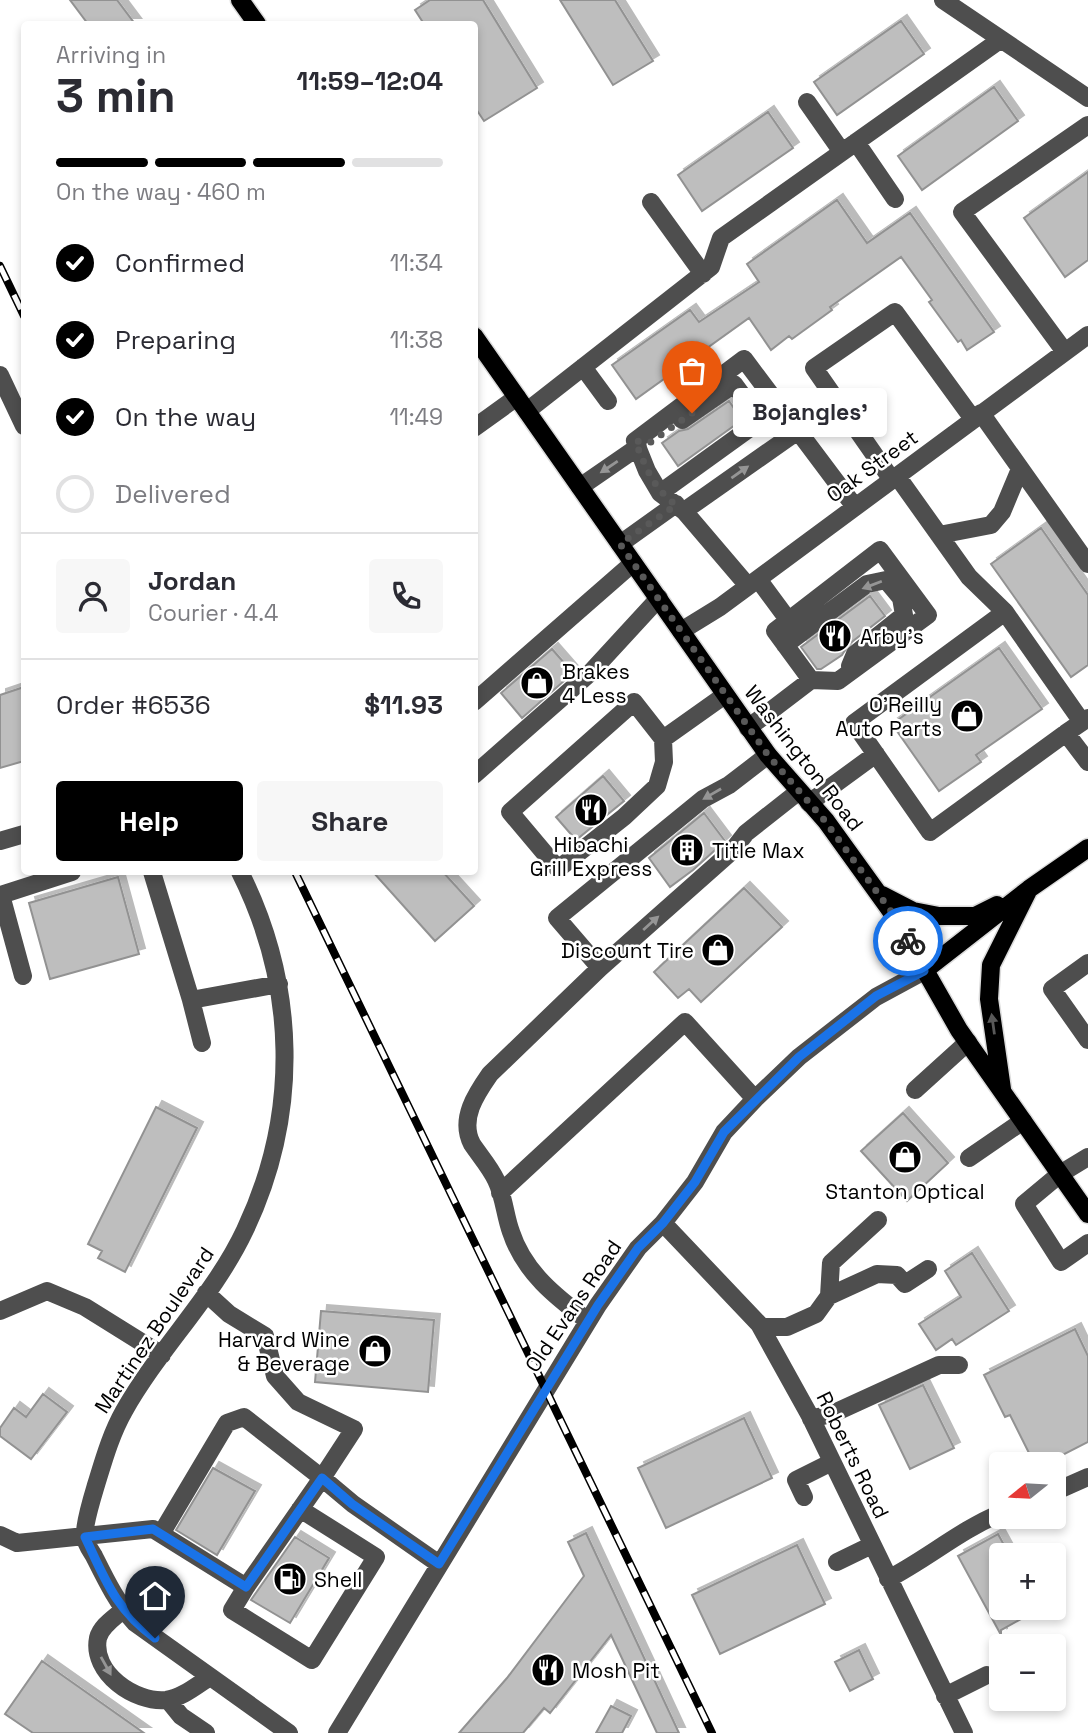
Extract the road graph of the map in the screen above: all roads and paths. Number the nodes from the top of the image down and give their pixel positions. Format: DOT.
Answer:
graph roads {
  1 [pos="240,0"];
  2 [pos="943,0"];
  3 [pos="255,21"];
  4 [pos="1000,40"];
  5 [pos="1088,98"];
  6 [pos="807,102"];
  7 [pos="1088,125"];
  8 [pos="849,147"];
  9 [pos="895,199"];
  10 [pos="652,202"];
  11 [pos="703,274"];
  12 [pos="1088,335"];
  13 [pos="478,343"];
  14 [pos="1065,352"];
  15 [pos="583,367"];
  16 [pos="0,375"];
  17 [pos="608,401"];
  18 [pos="522,404"];
  19 [pos="780,407"];
  20 [pos="977,416"];
  21 [pos="21,420"];
  22 [pos="761,421"];
  23 [pos="478,426"];
  24 [pos="798,432"];
  25 [pos="636,444"];
  26 [pos="1020,468"];
  27 [pos="894,478"];
  28 [pos="580,487"];
  29 [pos="660,493"];
  30 [pos="855,507"];
  31 [pos="680,508"];
  32 [pos="939,535"];
  33 [pos="620,544"];
  34 [pos="1087,561"];
  35 [pos="633,563"];
  36 [pos="753,582"];
  37 [pos="659,598"];
  38 [pos="1004,612"];
  39 [pos="789,621"];
  40 [pos="681,632"];
  41 [pos="785,645"];
  42 [pos="846,675"];
  43 [pos="811,680"];
  44 [pos="725,695"];
  45 [pos="478,699"];
  46 [pos="1085,720"];
  47 [pos="748,728"];
  48 [pos="1066,733"];
  49 [pos="663,739"];
  50 [pos="876,754"];
  51 [pos="768,755"];
  52 [pos="1088,762"];
  53 [pos="478,771"];
  54 [pos="804,797"];
  55 [pos="21,835"];
  56 [pos="0,842"];
  57 [pos="1088,848"];
  58 [pos="62,875"];
  59 [pos="153,875"];
  60 [pos="241,875"];
  61 [pos="1029,889"];
  62 [pos="0,893"];
  63 [pos="878,893"];
  64 [pos="1088,963"];
  65 [pos="600,968"];
  66 [pos="924,971"];
  67 [pos="23,976"];
  68 [pos="279,984"];
  69 [pos="191,1000"];
  70 [pos="1088,1040"];
  71 [pos="968,1042"];
  72 [pos="202,1043"];
  73 [pos="915,1090"];
  74 [pos="1003,1092"];
  75 [pos="755,1099"];
  76 [pos="1023,1121"];
  77 [pos="1088,1157"];
  78 [pos="969,1158"];
  79 [pos="1060,1174"];
  80 [pos="500,1193"];
  81 [pos="1088,1214"];
  82 [pos="878,1220"];
  83 [pos="663,1223"];
  84 [pos="1088,1243"];
  85 [pos="928,1269"];
  86 [pos="206,1293"];
  87 [pos="829,1296"];
  88 [pos="0,1311"];
  89 [pos="588,1321"];
  90 [pos="761,1327"];
  91 [pos="162,1355"];
  92 [pos="959,1365"];
  93 [pos="811,1419"];
  94 [pos="832,1462"];
  95 [pos="1088,1477"];
  96 [pos="322,1478"];
  97 [pos="1066,1487"];
  98 [pos="804,1497"];
  99 [pos="300,1509"];
  100 [pos="989,1518"];
  101 [pos="161,1534"];
  102 [pos="0,1535"];
  103 [pos="85,1537"];
  104 [pos="872,1545"];
  105 [pos="836,1562"];
  106 [pos="439,1564"];
  107 [pos="888,1579"];
  108 [pos="246,1587"];
  109 [pos="122,1610"];
  110 [pos="987,1675"];
  111 [pos="210,1677"];
  112 [pos="945,1696"];
  113 [pos="168,1700"];
  114 [pos="206,1733"];
  115 [pos="289,1733"];
  116 [pos="337,1733"];
  117 [pos="964,1733"];
  1 -- 3 [label="main road"];
  2 -- 4 [label="street"];
  4 -- 5 [label="street"];
  4 -- 8 [label="street"];
  6 -- 8 [label="street"];
  7 -- 14 [label="street"];
  8 -- 9 [label="street"];
  8 -- 11 [label="street"];
  10 -- 11 [label="street"];
  11 -- 15 [label="street"];
  12 -- 14 [label="street, Oak Street"];
  13 -- 18 [label="main road, Washington Road"];
  14 -- 20 [label="street, Oak Street"];
  15 -- 17 [label="street"];
  15 -- 18 [label="street"];
  16 -- 21 [label="street"];
  18 -- 23 [label="street"];
  18 -- 28 [label="main road, Washington Road"];
  19 -- 22 [label="street"];
  19 -- 24 [label="street"];
  19 -- 25 [label="street"];
  20 -- 26 [label="street"];
  20 -- 27 [label="street, Oak Street"];
  20 -- 27 [label="street"];
  22 -- 25 [label="street"];
  22 -- 29 [label="street"];
  24 -- 30 [label="street"];
  31 -- 24 [label="street, one-way"];
  25 -- 28 [label="street, one-way"];
  25 -- 29 [label="street"];
  26 -- 32 [label="street"];
  26 -- 34 [label="street"];
  27 -- 30 [label="street, Oak Street"];
  27 -- 32 [label="street"];
  28 -- 33 [label="main road, Washington Road"];
  29 -- 31 [label="street"];
  30 -- 36 [label="street, Oak Street"];
  31 -- 33 [label="street"];
  31 -- 36 [label="street"];
  32 -- 38 [label="street"];
  33 -- 35 [label="main road, Washington Road"];
  35 -- 37 [label="main road, Washington Road"];
  35 -- 45 [label="street"];
  36 -- 39 [label="street"];
  36 -- 40 [label="street, Oak Street"];
  37 -- 40 [label="main road, Washington Road"];
  37 -- 53 [label="street"];
  38 -- 46 [label="street"];
  38 -- 50 [label="street"];
  39 -- 41 [label="street"];
  39 -- 42 [label="street"];
  40 -- 44 [label="main road, Washington Road"];
  42 -- 41 [label="street, one-way"];
  41 -- 43 [label="street"];
  42 -- 43 [label="street"];
  43 -- 47 [label="street"];
  44 -- 47 [label="main road, Washington Road"];
  44 -- 49 [label="street"];
  46 -- 48 [label="street"];
  47 -- 51 [label="main road, Washington Road"];
  48 -- 50 [label="street"];
  48 -- 52 [label="street"];
  49 -- 49 [label="street"];
  50 -- 54 [label="street"];
  51 -- 54 [label="main road, Washington Road"];
  51 -- 65 [label="street, one-way"];
  54 -- 63 [label="main road, Washington Road"];
  65 -- 54 [label="street, one-way"];
  55 -- 56 [label="street"];
  57 -- 61 [label="main road"];
  58 -- 62 [label="street"];
  59 -- 69 [label="street"];
  60 -- 68 [label="street, Martinez Boulevard"];
  61 -- 63 [label="main road"];
  61 -- 66 [label="main road"];
  74 -- 61 [label="main road, one-way"];
  62 -- 67 [label="street"];
  63 -- 66 [label="main road, Washington Road"];
  64 -- 70 [label="street"];
  65 -- 80 [label="street"];
  66 -- 71 [label="main road, Washington Road"];
  66 -- 75 [label="street, Old Evans Road"];
  68 -- 69 [label="street"];
  68 -- 86 [label="street, Martinez Boulevard"];
  69 -- 72 [label="street"];
  71 -- 73 [label="street"];
  71 -- 74 [label="main road, Washington Road"];
  74 -- 76 [label="main road, Washington Road"];
  75 -- 80 [label="street"];
  75 -- 83 [label="street, Old Evans Road"];
  76 -- 78 [label="street"];
  76 -- 79 [label="main road, Washington Road"];
  77 -- 79 [label="street"];
  79 -- 81 [label="main road, Washington Road"];
  79 -- 84 [label="street"];
  80 -- 89 [label="street"];
  82 -- 87 [label="street"];
  83 -- 89 [label="street, Old Evans Road"];
  83 -- 90 [label="street, Roberts Road"];
  85 -- 87 [label="street"];
  86 -- 91 [label="street, Martinez Boulevard"];
  86 -- 96 [label="street"];
  87 -- 90 [label="street"];
  88 -- 91 [label="street"];
  89 -- 106 [label="street, Old Evans Road"];
  90 -- 93 [label="street, Roberts Road"];
  91 -- 103 [label="street, Martinez Boulevard"];
  92 -- 93 [label="street"];
  93 -- 94 [label="street, Roberts Road"];
  94 -- 98 [label="street"];
  94 -- 104 [label="street, Roberts Road"];
  95 -- 97 [label="street"];
  96 -- 99 [label="street"];
  96 -- 101 [label="street"];
  96 -- 106 [label="street"];
  99 -- 108 [label="street"];
  99 -- 108 [label="street"];
  100 -- 107 [label="street"];
  101 -- 103 [label="street"];
  101 -- 108 [label="street"];
  102 -- 103 [label="street"];
  103 -- 109 [label="street"];
  104 -- 105 [label="street"];
  104 -- 107 [label="street, Roberts Road"];
  106 -- 116 [label="street, Old Evans Road"];
  107 -- 112 [label="street, Roberts Road"];
  109 -- 111 [label="street"];
  109 -- 113 [label="street, one-way"];
  110 -- 112 [label="street"];
  111 -- 113 [label="street"];
  111 -- 115 [label="street"];
  112 -- 117 [label="street, Roberts Road"];
  113 -- 114 [label="street"];
}
